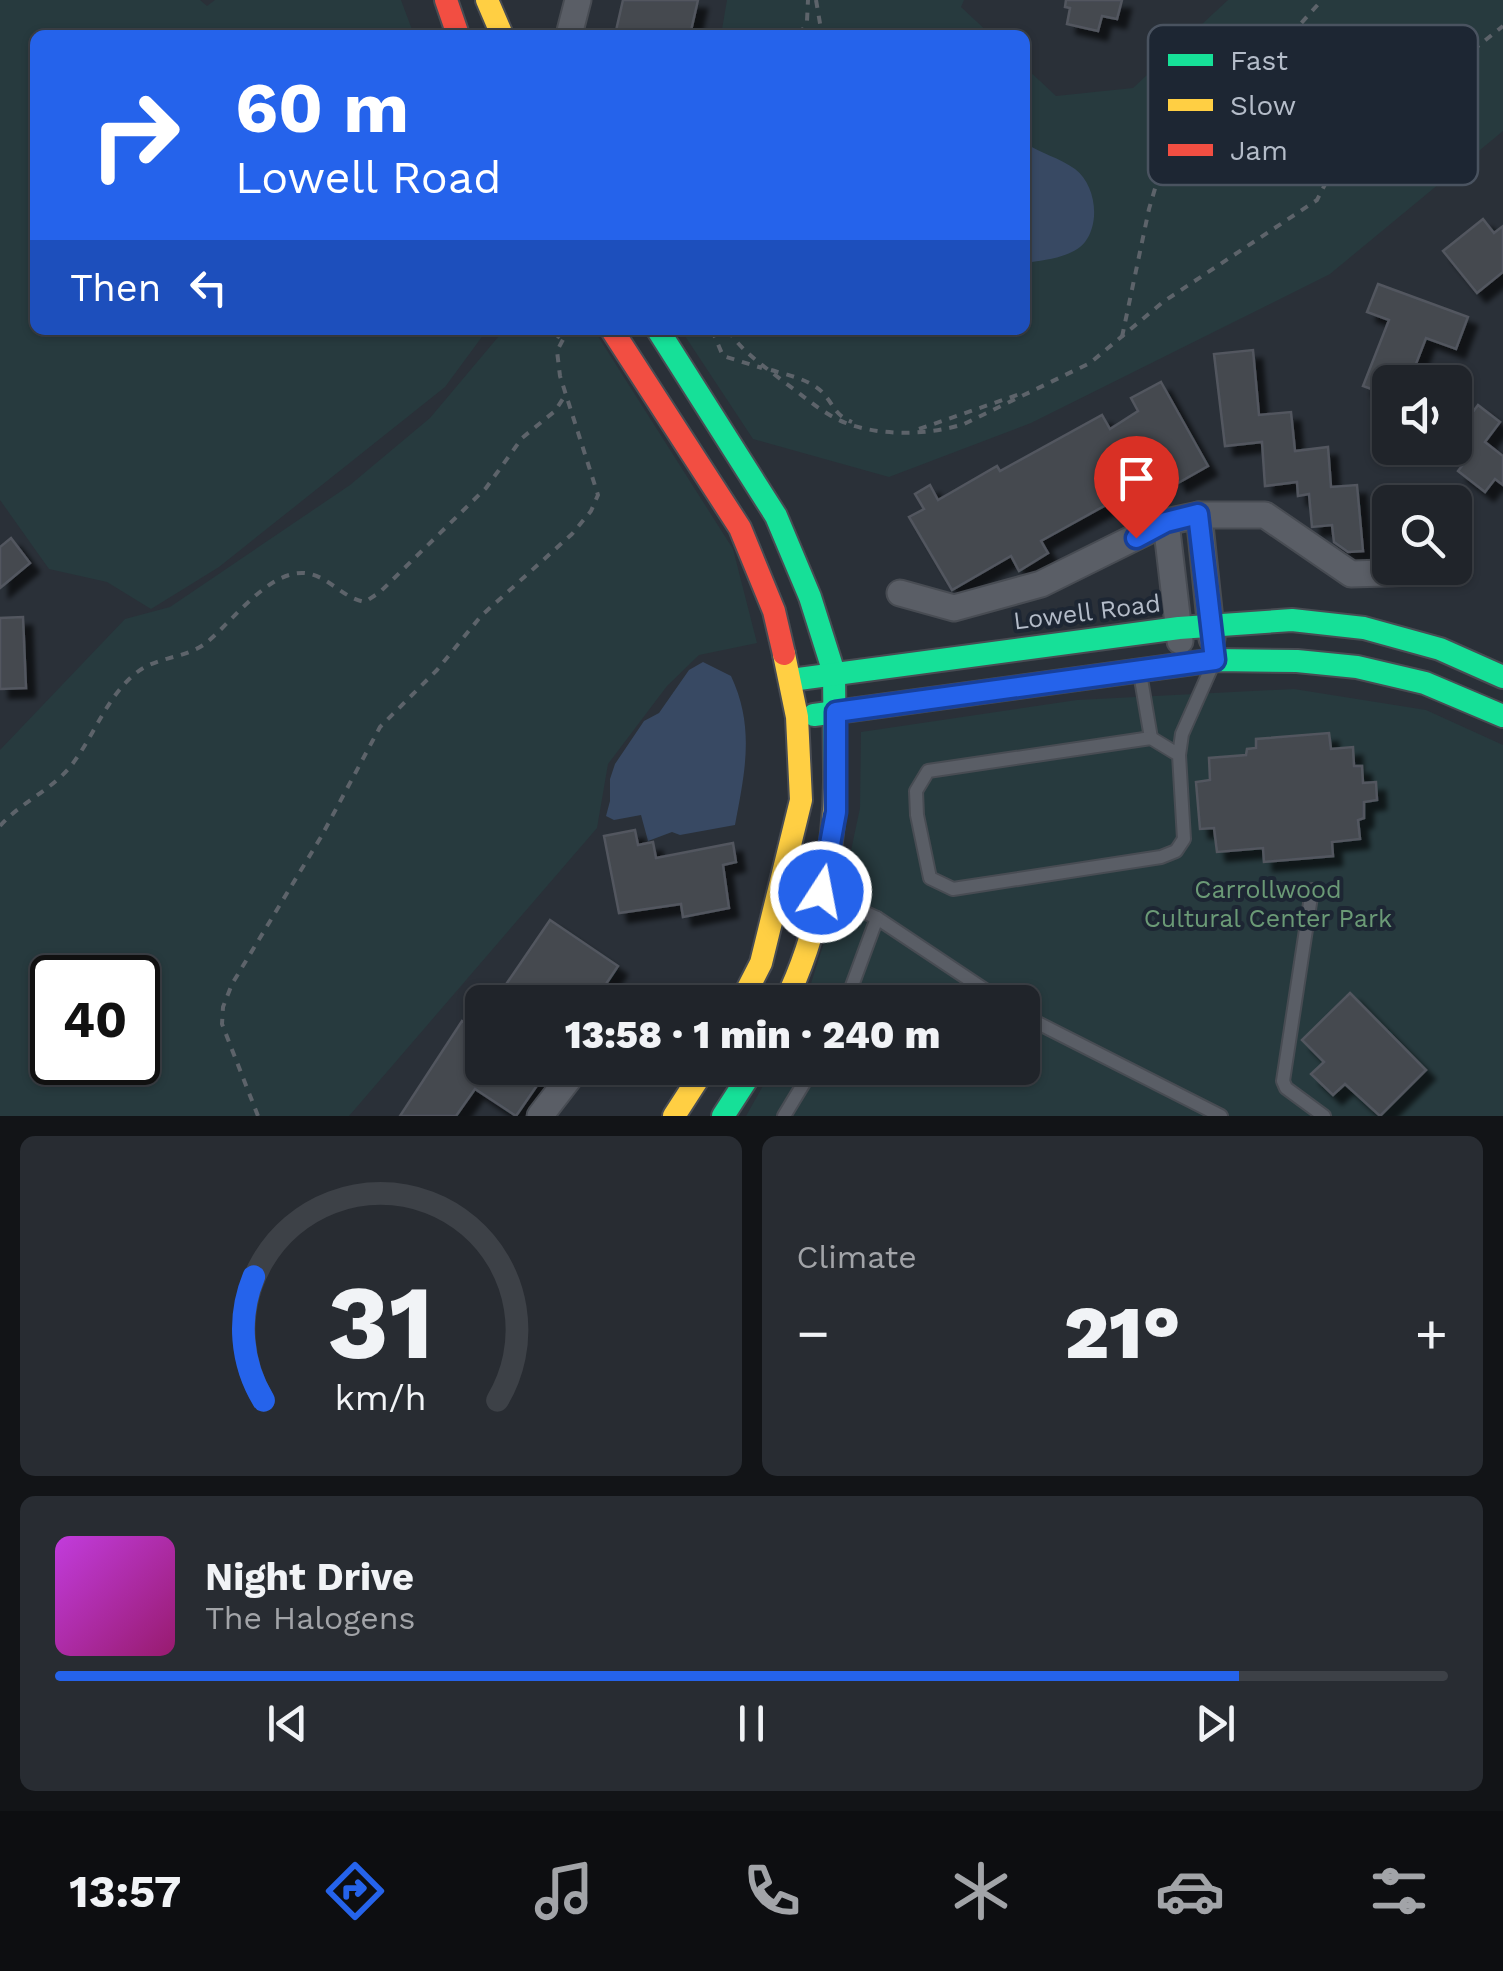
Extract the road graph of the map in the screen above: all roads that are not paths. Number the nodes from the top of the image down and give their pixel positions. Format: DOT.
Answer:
graph roads {
  1 [pos="446,0"];
  2 [pos="487,0"];
  3 [pos="578,0"];
  4 [pos="456,30"];
  5 [pos="500,30"];
  6 [pos="570,30"];
  7 [pos="615,335"];
  8 [pos="661,335"];
  9 [pos="1198,514"];
  10 [pos="1166,522"];
  11 [pos="1372,573"];
  12 [pos="900,593"];
  13 [pos="1210,626"];
  14 [pos="1179,628"];
  15 [pos="1215,660"];
  16 [pos="1183,664"];
  17 [pos="1140,670"];
  18 [pos="834,673"];
  19 [pos="1503,677"];
  20 [pos="791,680"];
  21 [pos="836,712"];
  22 [pos="1500,713"];
  23 [pos="797,718"];
  24 [pos="1151,738"];
  25 [pos="1179,755"];
  26 [pos="1312,890"];
  27 [pos="821,892"];
  28 [pos="877,918"];
  29 [pos="750,985"];
  30 [pos="793,985"];
  31 [pos="852,985"];
  32 [pos="978,985"];
  33 [pos="1040,1024"];
  34 [pos="564,1085"];
  35 [pos="695,1085"];
  36 [pos="743,1085"];
  37 [pos="803,1085"];
  38 [pos="540,1116"];
  39 [pos="674,1116"];
  40 [pos="723,1116"];
  41 [pos="784,1116"];
  42 [pos="1221,1116"];
  43 [pos="1324,1116"];
  1 -- 4 [label="street"];
  2 -- 5 [label="street"];
  3 -- 6 [label="street"];
  7 -- 20 [label="street"];
  8 -- 18 [label="street"];
  9 -- 10 [label="street"];
  9 -- 11 [label="street"];
  9 -- 13 [label="street"];
  10 -- 12 [label="street"];
  10 -- 14 [label="street"];
  13 -- 14 [label="street, Lowell Road"];
  13 -- 15 [label="street"];
  13 -- 19 [label="street, Lowell Road"];
  14 -- 16 [label="street"];
  14 -- 18 [label="street, Lowell Road"];
  15 -- 16 [label="street"];
  15 -- 22 [label="street"];
  15 -- 25 [label="lane"];
  16 -- 17 [label="street"];
  17 -- 21 [label="street"];
  17 -- 24 [label="lane"];
  18 -- 20 [label="street, Lowell Road"];
  18 -- 21 [label="street"];
  20 -- 23 [label="street"];
  21 -- 23 [label="street"];
  21 -- 27 [label="street"];
  23 -- 29 [label="street"];
  24 -- 25 [label="lane"];
  24 -- 25 [label="lane"];
  26 -- 43 [label="lane"];
  27 -- 28 [label="lane"];
  27 -- 30 [label="street"];
  28 -- 31 [label="lane"];
  28 -- 32 [label="lane"];
  33 -- 42 [label="lane"];
  34 -- 38 [label="street"];
  35 -- 39 [label="street"];
  36 -- 40 [label="street"];
  37 -- 41 [label="lane"];
}
